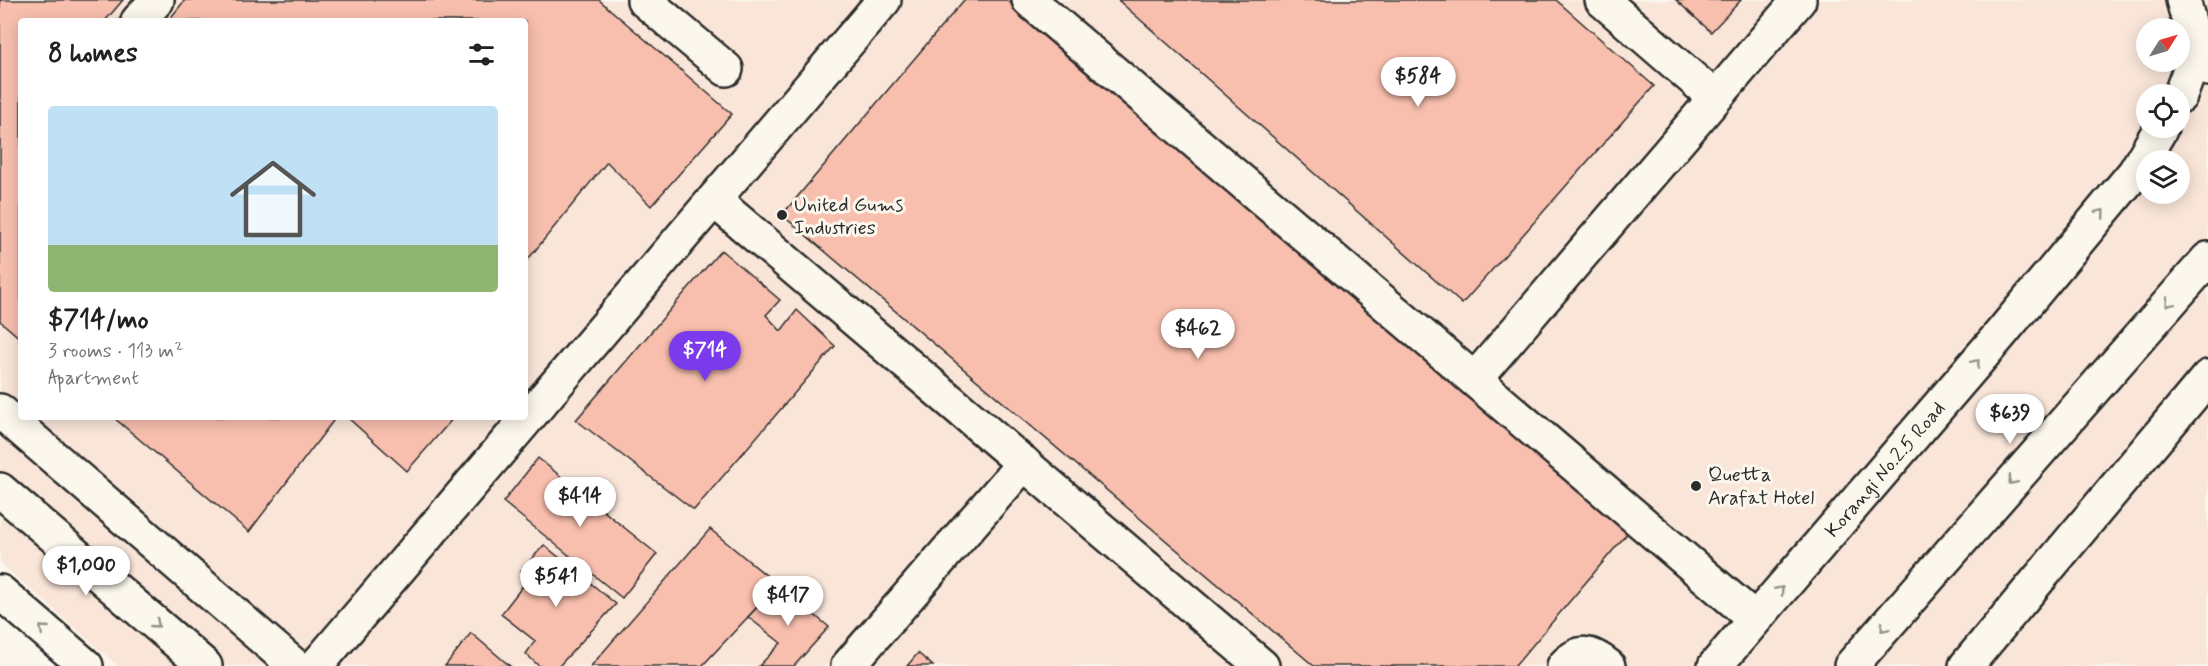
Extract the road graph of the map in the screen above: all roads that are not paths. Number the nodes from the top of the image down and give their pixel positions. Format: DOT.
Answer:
graph roads {
  1 [pos="158,0"];
  2 [pos="644,0"];
  3 [pos="884,0"];
  4 [pos="1029,0"];
  5 [pos="1602,0"];
  6 [pos="1799,0"];
  7 [pos="2183,0"];
  8 [pos="141,18"];
  9 [pos="2202,60"];
  10 [pos="726,69"];
  11 [pos="2187,84"];
  12 [pos="1714,97"];
  13 [pos="2155,138"];
  14 [pos="714,200"];
  15 [pos="2208,259"];
  16 [pos="2208,377"];
  17 [pos="1474,379"];
  18 [pos="0,411"];
  19 [pos="528,418"];
  20 [pos="526,420"];
  21 [pos="1024,464"];
  22 [pos="0,490"];
  23 [pos="0,592"];
  24 [pos="1755,619"];
  25 [pos="86,666"];
  26 [pos="205,666"];
  27 [pos="295,666"];
  28 [pos="316,666"];
  29 [pos="848,666"];
  30 [pos="1262,666"];
  31 [pos="1564,666"];
  32 [pos="1608,666"];
  33 [pos="1714,666"];
  34 [pos="1851,666"];
  35 [pos="1966,666"];
  1 -- 8 [label="main road"];
  2 -- 10 [label="main road"];
  3 -- 14 [label="main road"];
  4 -- 17 [label="main road"];
  5 -- 12 [label="main road"];
  6 -- 12 [label="main road"];
  7 -- 9 [label="main road"];
  9 -- 11 [label="main road"];
  12 -- 17 [label="main road"];
  24 -- 13 [label="main road, Korangi No.2.5 Road, one-way"];
  14 -- 19 [label="main road"];
  14 -- 21 [label="main road"];
  15 -- 34 [label="main road, one-way"];
  16 -- 35 [label="main road"];
  17 -- 24 [label="main road"];
  18 -- 27 [label="main road"];
  20 -- 28 [label="main road"];
  21 -- 29 [label="main road"];
  21 -- 30 [label="main road"];
  22 -- 26 [label="main road, one-way"];
  25 -- 23 [label="main road, one-way"];
  24 -- 33 [label="main road, Korangi No.2.5 Road"];
  31 -- 32 [label="main road"];
}
